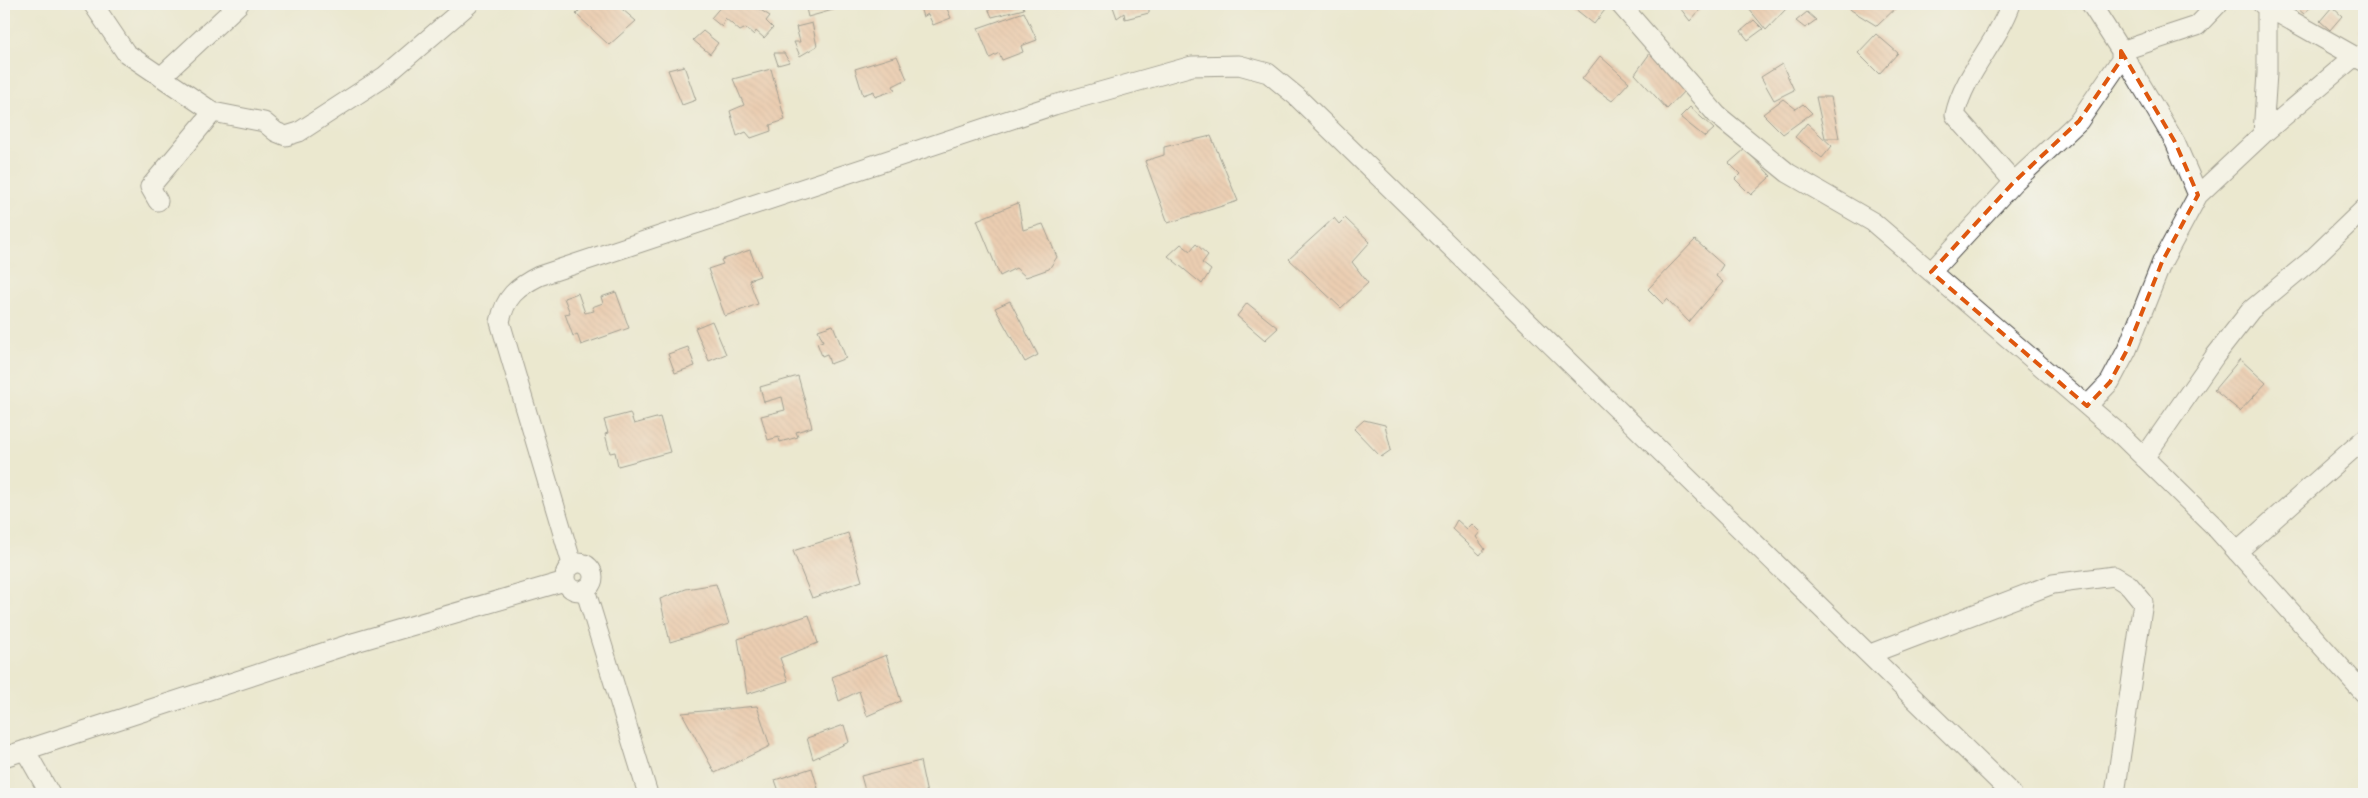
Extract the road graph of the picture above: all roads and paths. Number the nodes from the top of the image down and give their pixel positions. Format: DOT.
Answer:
graph roads {
  1 [pos="93,4"];
  2 [pos="239,4"];
  3 [pos="469,4"];
  4 [pos="1620,4"];
  5 [pos="2011,4"];
  6 [pos="2091,4"];
  7 [pos="2218,4"];
  8 [pos="2266,5"];
  9 [pos="2121,52"];
  10 [pos="2359,59"];
  11 [pos="161,77"];
  12 [pos="213,112"];
  13 [pos="2263,134"];
  14 [pos="2014,182"];
  15 [pos="2198,195"];
  16 [pos="158,201"];
  17 [pos="2364,208"];
  18 [pos="1931,272"];
  19 [pos="2087,406"];
  20 [pos="2364,439"];
  21 [pos="2144,458"];
  22 [pos="2237,552"];
  23 [pos="572,564"];
  24 [pos="565,581"];
  25 [pos="585,589"];
  26 [pos="1870,654"];
  27 [pos="2364,693"];
  28 [pos="25,750"];
  29 [pos="4,757"];
  30 [pos="50,794"];
  31 [pos="648,794"];
  32 [pos="2012,794"];
  33 [pos="2115,794"];
  1 -- 11 [label="street"];
  2 -- 11 [label="street"];
  3 -- 12 [label="street"];
  4 -- 18 [label="street"];
  5 -- 14 [label="street"];
  6 -- 9 [label="street"];
  7 -- 9 [label="street"];
  8 -- 10 [label="street"];
  8 -- 13 [label="street"];
  9 -- 14 [label="street"];
  9 -- 15 [label="street"];
  10 -- 13 [label="street"];
  11 -- 12 [label="street"];
  12 -- 16 [label="street"];
  13 -- 15 [label="street"];
  14 -- 18 [label="street"];
  15 -- 19 [label="street"];
  17 -- 21 [label="street"];
  18 -- 19 [label="street"];
  19 -- 21 [label="street"];
  20 -- 22 [label="street"];
  21 -- 22 [label="street"];
  22 -- 27 [label="street"];
  23 -- 24 [label="street"];
  23 -- 25 [label="street"];
  23 -- 26 [label="street"];
  24 -- 25 [label="street"];
  24 -- 28 [label="street"];
  25 -- 31 [label="street"];
  26 -- 32 [label="street"];
  26 -- 33 [label="street"];
  28 -- 29 [label="street"];
  28 -- 30 [label="street"];
}
